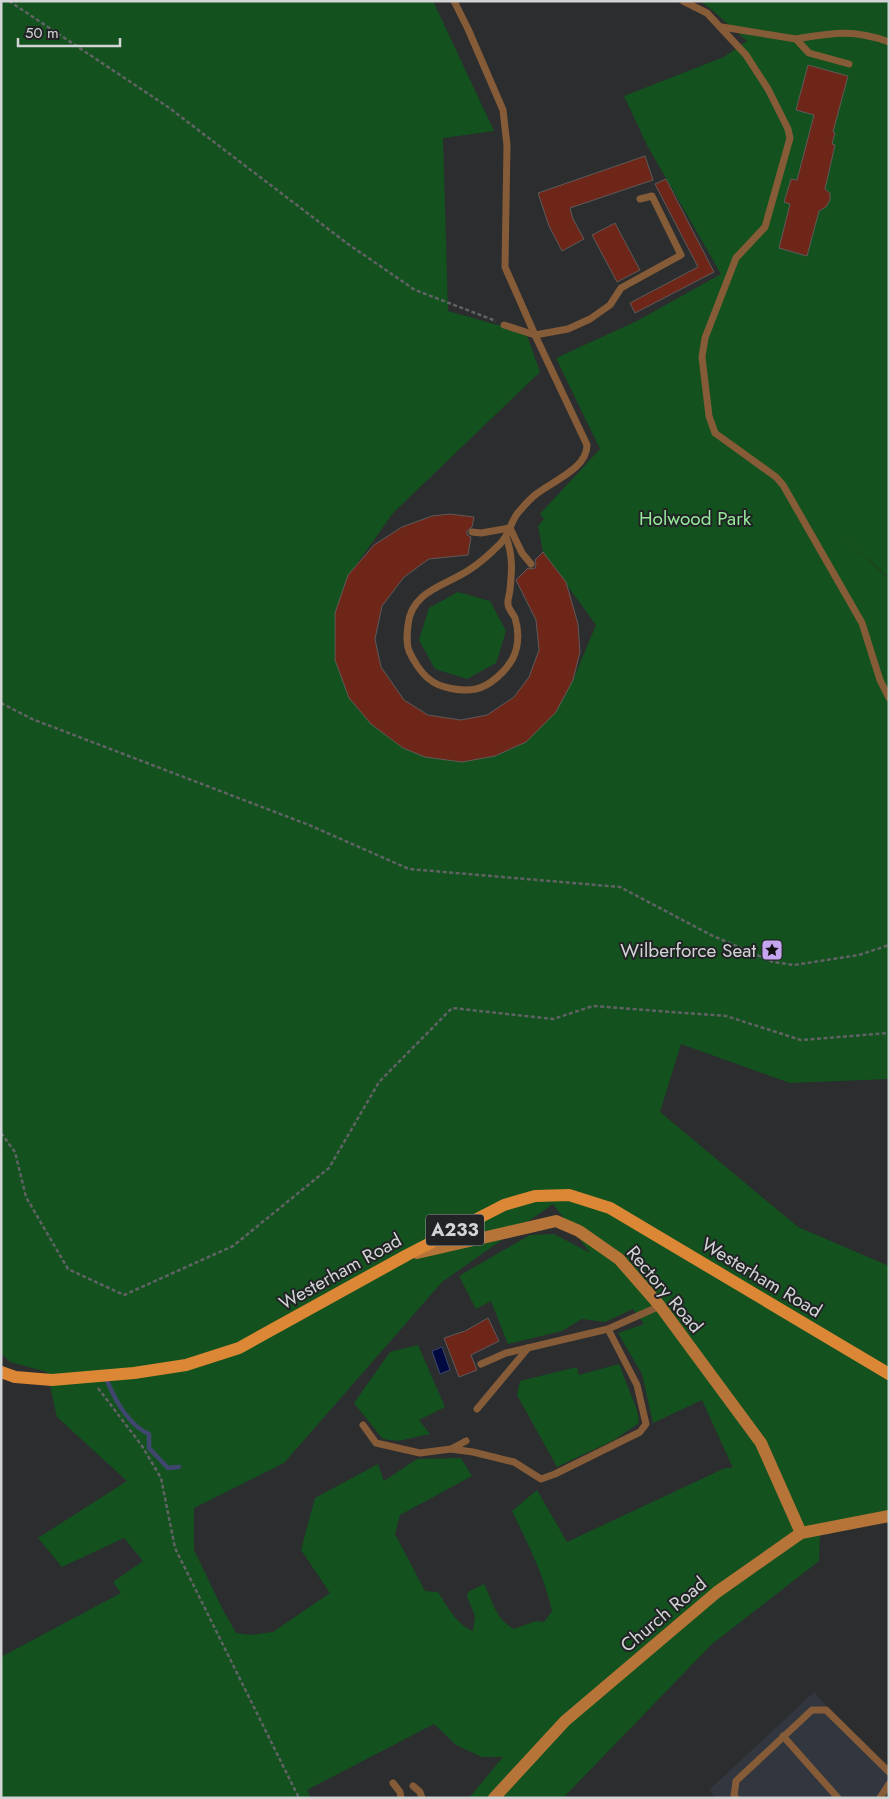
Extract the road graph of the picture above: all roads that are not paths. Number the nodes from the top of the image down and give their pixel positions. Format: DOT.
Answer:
graph roads {
  1 [pos="454,1"];
  2 [pos="683,1"];
  3 [pos="721,27"];
  4 [pos="796,39"];
  5 [pos="889,42"];
  6 [pos="849,64"];
  7 [pos="640,199"];
  8 [pos="504,325"];
  9 [pos="535,335"];
  10 [pos="510,528"];
  11 [pos="472,532"];
  12 [pos="506,537"];
  13 [pos="531,564"];
  14 [pos="889,698"];
  15 [pos="407,1255"];
  16 [pos="660,1306"];
  17 [pos="608,1329"];
  18 [pos="528,1347"];
  19 [pos="481,1364"];
  20 [pos="1,1372"];
  21 [pos="889,1374"];
  22 [pos="477,1410"];
  23 [pos="363,1425"];
  24 [pos="466,1441"];
  25 [pos="451,1449"];
  26 [pos="889,1516"];
  27 [pos="801,1532"];
  28 [pos="783,1736"];
  29 [pos="889,1772"];
  30 [pos="393,1783"];
  31 [pos="889,1784"];
  32 [pos="413,1786"];
  33 [pos="401,1798"];
  34 [pos="422,1798"];
  35 [pos="494,1798"];
  36 [pos="736,1798"];
  37 [pos="838,1798"];
  38 [pos="880,1798"];
  1 -- 9 [label="lane"];
  2 -- 3 [label="lane"];
  3 -- 4 [label="lane"];
  3 -- 14 [label="lane"];
  4 -- 5 [label="lane"];
  4 -- 6 [label="lane"];
  7 -- 9 [label="lane"];
  8 -- 9 [label="lane"];
  9 -- 10 [label="lane"];
  10 -- 11 [label="lane"];
  10 -- 12 [label="lane"];
  10 -- 13 [label="lane"];
  12 -- 12 [label="lane"];
  15 -- 16 [label="street, Rectory Road"];
  15 -- 20 [label="main road, Westerham Road / A233"];
  15 -- 21 [label="main road, Westerham Road / A233"];
  16 -- 17 [label="lane"];
  16 -- 27 [label="street, Rectory Road"];
  17 -- 18 [label="lane"];
  17 -- 25 [label="lane"];
  18 -- 19 [label="lane"];
  18 -- 22 [label="lane"];
  23 -- 25 [label="lane"];
  24 -- 25 [label="lane"];
  26 -- 27 [label="street, Church Road"];
  27 -- 35 [label="street, Church Road"];
  28 -- 29 [label="lane"];
  28 -- 36 [label="lane"];
  28 -- 37 [label="lane"];
  30 -- 33 [label="lane"];
  31 -- 38 [label="lane"];
  32 -- 34 [label="lane"];
}
